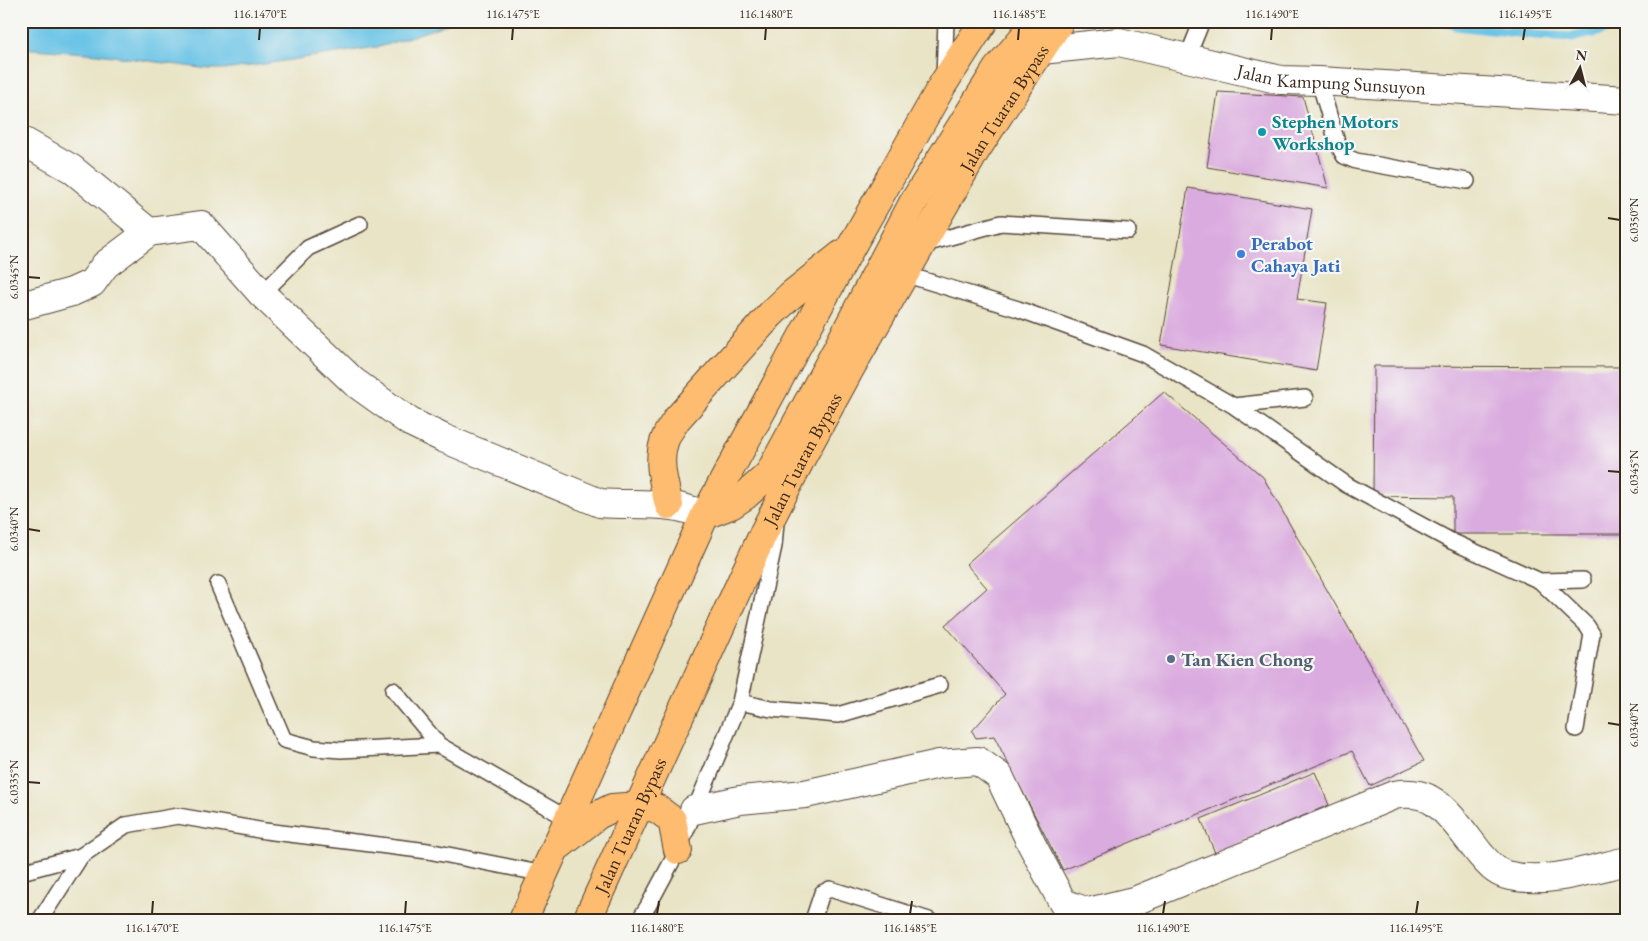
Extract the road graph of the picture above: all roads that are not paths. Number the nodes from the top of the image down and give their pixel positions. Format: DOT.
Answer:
graph roads {
  1 [pos="946,21"];
  2 [pos="984,21"];
  3 [pos="1037,21"];
  4 [pos="1060,21"];
  5 [pos="1202,21"];
  6 [pos="1041,50"];
  7 [pos="1187,58"];
  8 [pos="1319,80"];
  9 [pos="944,84"];
  10 [pos="1627,100"];
  11 [pos="21,140"];
  12 [pos="1467,180"];
  13 [pos="360,224"];
  14 [pos="1128,231"];
  15 [pos="149,232"];
  16 [pos="921,245"];
  17 [pos="851,247"];
  18 [pos="904,274"];
  19 [pos="262,294"];
  20 [pos="21,306"];
  21 [pos="1306,398"];
  22 [pos="1234,406"];
  23 [pos="777,505"];
  24 [pos="669,506"];
  25 [pos="706,514"];
  26 [pos="1540,580"];
  27 [pos="1583,580"];
  28 [pos="218,584"];
  29 [pos="940,685"];
  30 [pos="393,690"];
  31 [pos="740,702"];
  32 [pos="1576,729"];
  33 [pos="440,745"];
  34 [pos="639,806"];
  35 [pos="694,810"];
  36 [pos="568,818"];
  37 [pos="555,849"];
  38 [pos="678,850"];
  39 [pos="81,856"];
  40 [pos="1627,861"];
  41 [pos="21,872"];
  42 [pos="544,874"];
  43 [pos="650,913"];
  44 [pos="40,920"];
  45 [pos="522,920"];
  46 [pos="587,920"];
  47 [pos="639,920"];
  48 [pos="813,920"];
  49 [pos="929,920"];
  1 -- 9 [label="lane"];
  2 -- 9 [label="highway"];
  3 -- 25 [label="highway"];
  4 -- 6 [label="highway, Jalan Tuaran Bypass"];
  5 -- 7 [label="lane"];
  6 -- 7 [label="street, Jalan Kampung Sunsuyon"];
  6 -- 16 [label="highway, Jalan Tuaran Bypass"];
  7 -- 8 [label="street, Jalan Kampung Sunsuyon"];
  8 -- 10 [label="street, Jalan Kampung Sunsuyon"];
  8 -- 12 [label="lane"];
  9 -- 17 [label="highway"];
  11 -- 15 [label="street"];
  13 -- 19 [label="lane"];
  14 -- 16 [label="lane"];
  15 -- 19 [label="street"];
  15 -- 20 [label="street"];
  16 -- 18 [label="highway, Jalan Tuaran Bypass"];
  17 -- 24 [label="highway"];
  17 -- 25 [label="highway"];
  18 -- 22 [label="lane"];
  18 -- 23 [label="highway, Jalan Tuaran Bypass"];
  19 -- 24 [label="street"];
  21 -- 22 [label="lane"];
  22 -- 26 [label="lane"];
  23 -- 31 [label="lane"];
  23 -- 34 [label="highway, Jalan Tuaran Bypass"];
  24 -- 25 [label="street"];
  25 -- 36 [label="highway"];
  26 -- 27 [label="lane"];
  26 -- 32 [label="lane"];
  28 -- 33 [label="lane"];
  29 -- 31 [label="lane"];
  30 -- 33 [label="lane"];
  31 -- 35 [label="lane"];
  33 -- 36 [label="lane"];
  34 -- 37 [label="highway"];
  34 -- 38 [label="highway"];
  34 -- 46 [label="highway, Jalan Tuaran Bypass"];
  35 -- 38 [label="lane"];
  35 -- 40 [label="street"];
  36 -- 37 [label="highway"];
  37 -- 42 [label="highway"];
  38 -- 43 [label="lane"];
  39 -- 41 [label="lane"];
  39 -- 42 [label="lane"];
  39 -- 44 [label="lane"];
  42 -- 45 [label="highway"];
  43 -- 47 [label="lane"];
  48 -- 49 [label="lane"];
}
